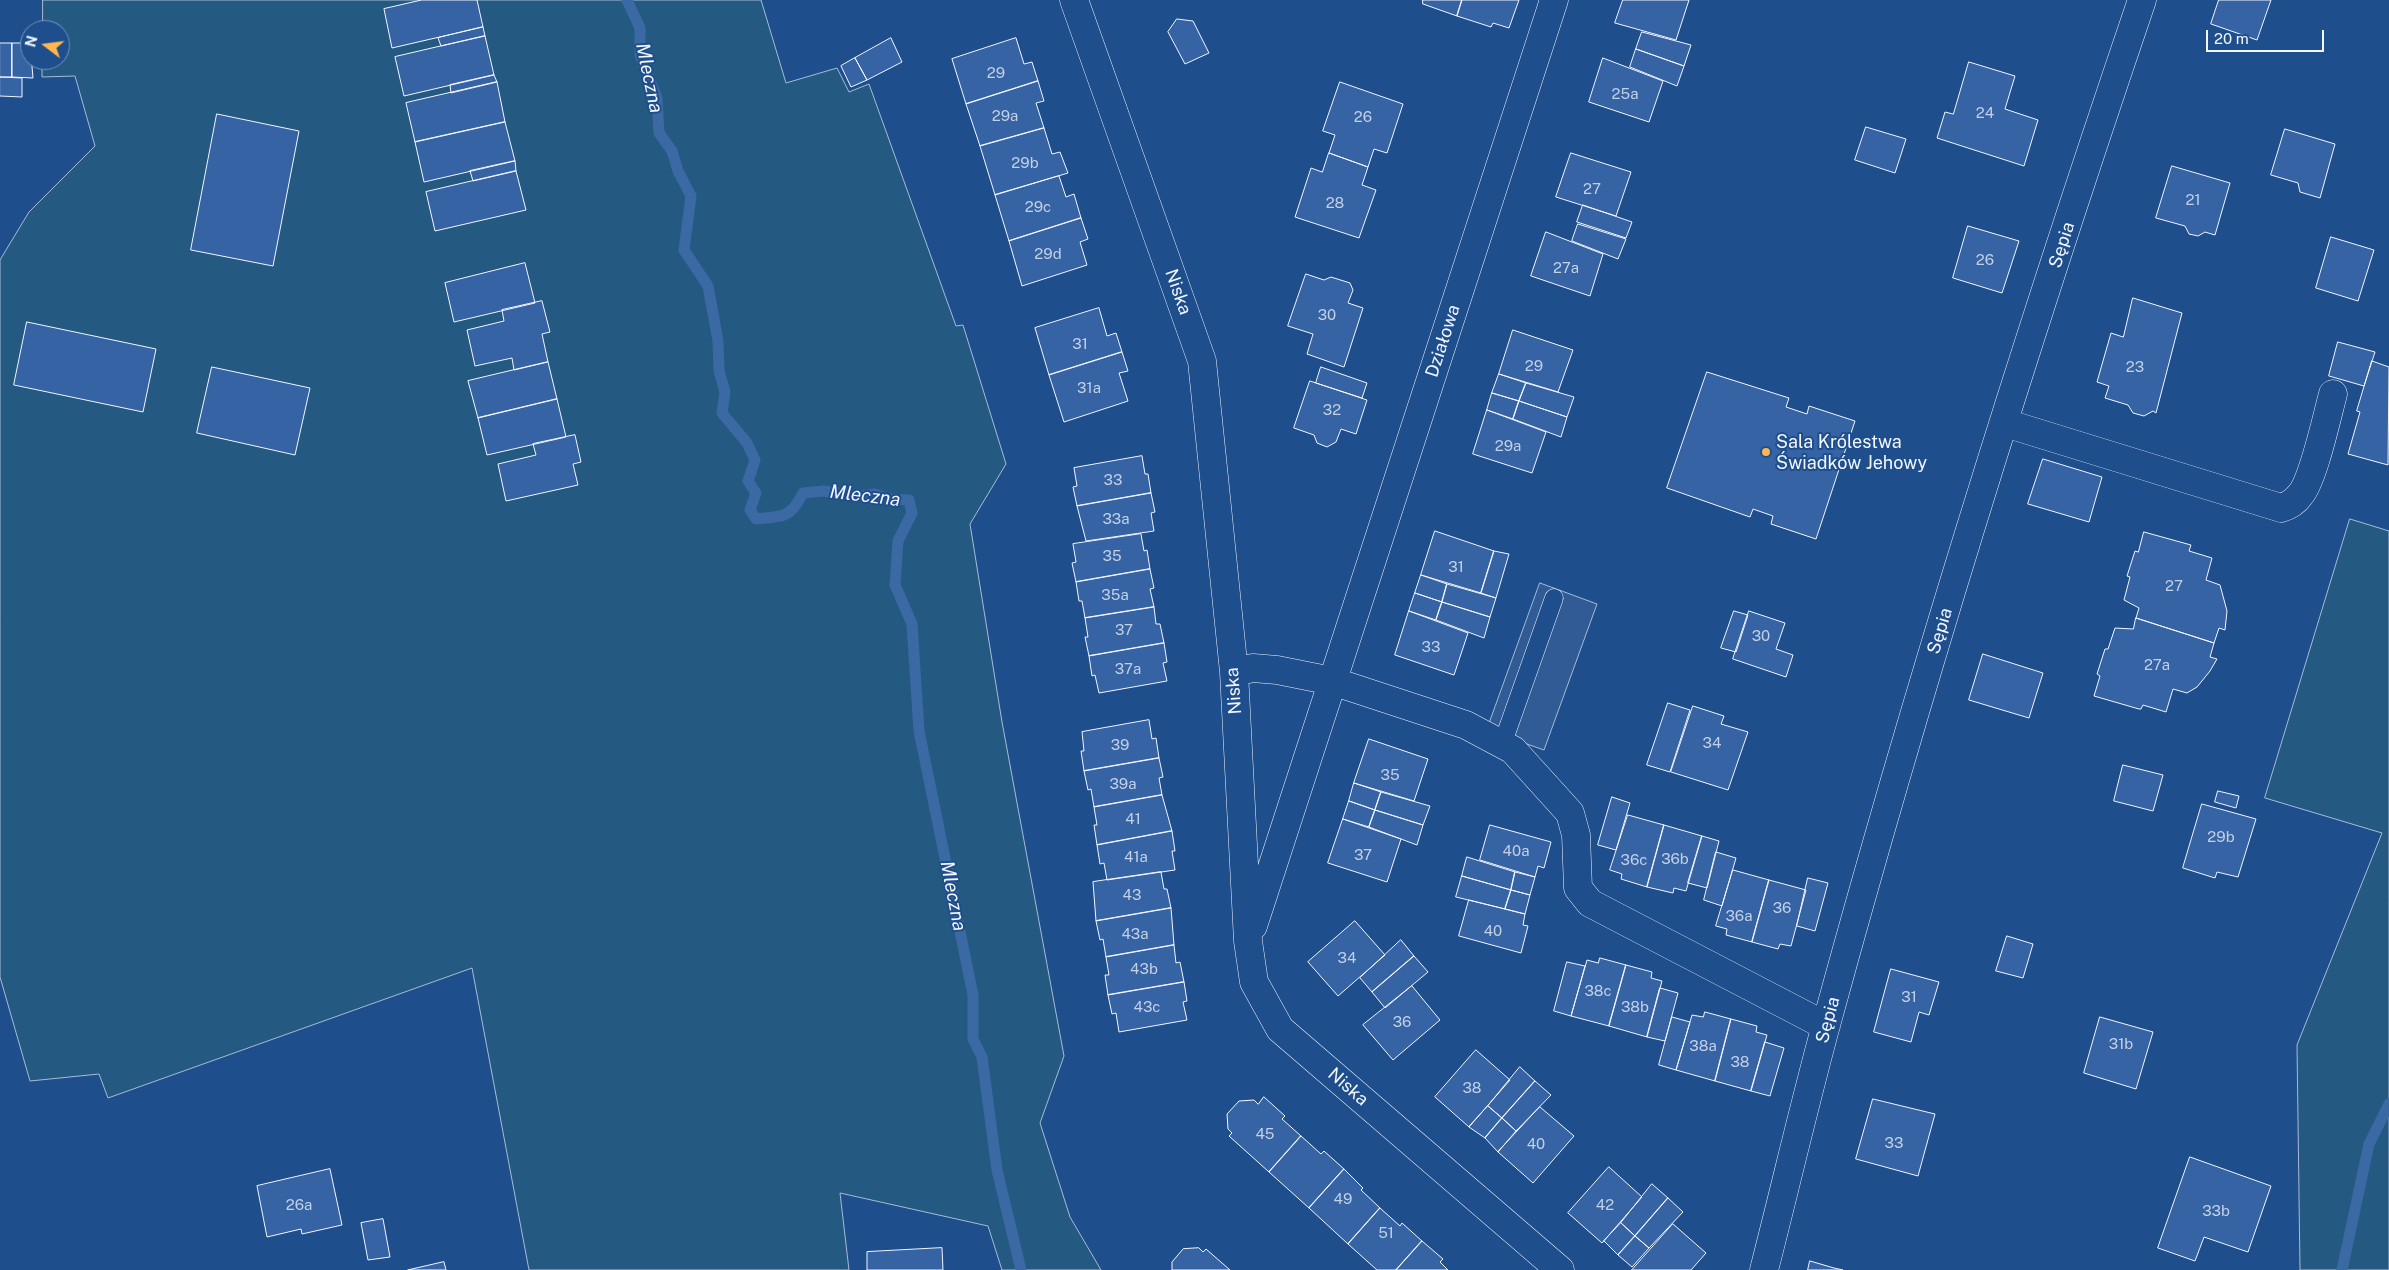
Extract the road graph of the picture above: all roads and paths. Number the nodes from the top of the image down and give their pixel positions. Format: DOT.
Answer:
graph roads {
  1 [pos="1074,0"];
  2 [pos="1554,0"];
  3 [pos="2142,0"];
  4 [pos="2333,394"];
  5 [pos="2005,423"];
  6 [pos="1554,598"];
  7 [pos="1234,672"];
  8 [pos="1332,681"];
  9 [pos="1502,745"];
  10 [pos="1248,942"];
  11 [pos="1826,1026"];
  12 [pos="1560,1270"];
  13 [pos="1764,1270"];
  1 -- 7 [label="street, Niska"];
  2 -- 8 [label="street, Działowa"];
  3 -- 5 [label="street, Sępia"];
  4 -- 5 [label="street"];
  5 -- 11 [label="street, Sępia"];
  6 -- 9 [label="lane"];
  7 -- 8 [label="street"];
  7 -- 10 [label="street, Niska"];
  8 -- 9 [label="street"];
  8 -- 10 [label="street, Działowa"];
  9 -- 11 [label="street"];
  10 -- 12 [label="street, Niska"];
  11 -- 13 [label="street, Sępia"];
}
